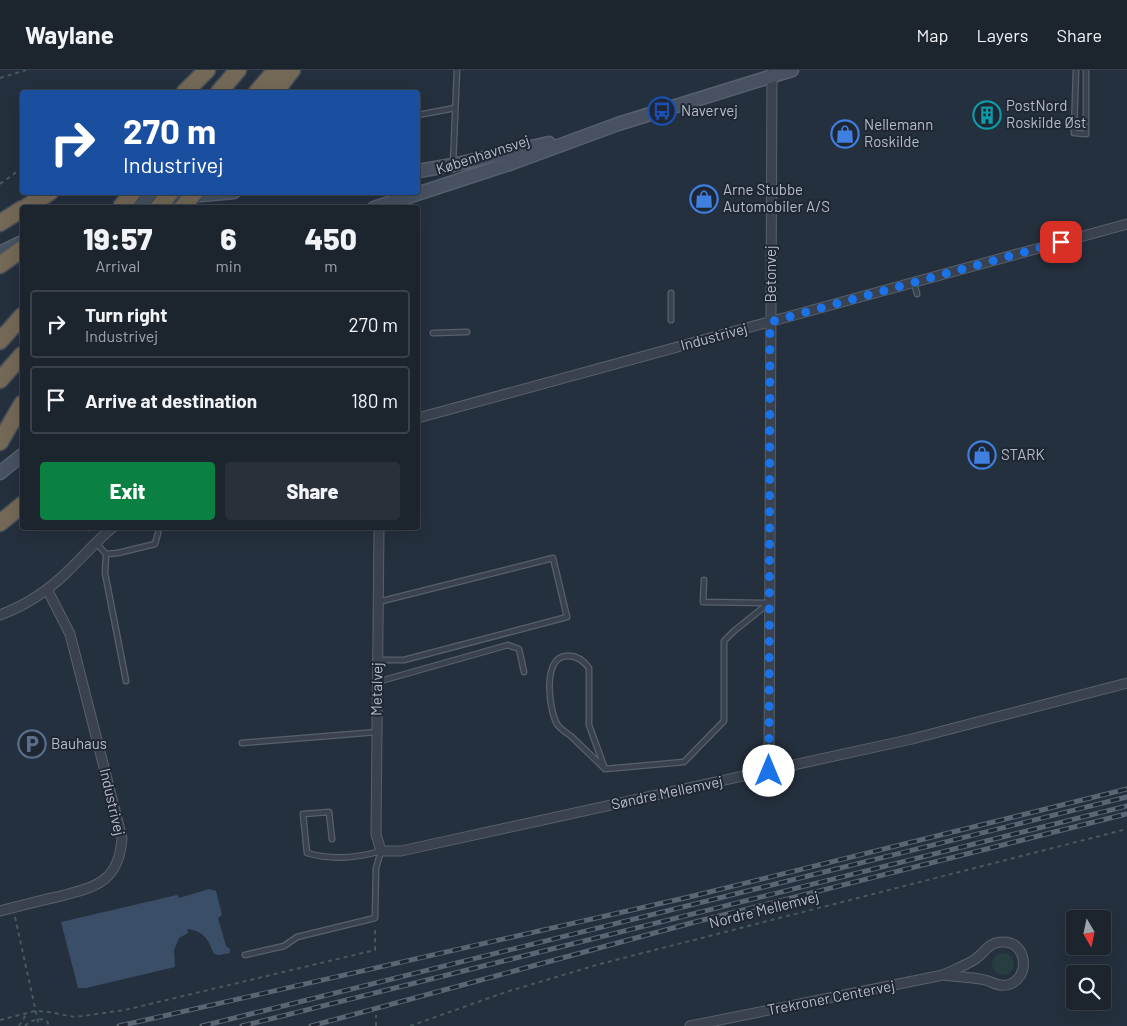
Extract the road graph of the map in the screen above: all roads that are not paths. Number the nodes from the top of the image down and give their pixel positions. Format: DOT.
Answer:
graph roads {
  1 [pos="207,70"];
  2 [pos="238,70"];
  3 [pos="276,70"];
  4 [pos="292,70"];
  5 [pos="457,70"];
  6 [pos="792,70"];
  7 [pos="1076,70"];
  8 [pos="1086,70"];
  9 [pos="772,73"];
  10 [pos="187,90"];
  11 [pos="221,90"];
  12 [pos="259,90"];
  13 [pos="277,90"];
  14 [pos="455,108"];
  15 [pos="420,115"];
  16 [pos="602,130"];
  17 [pos="453,164"];
  18 [pos="420,171"];
  19 [pos="420,193"];
  20 [pos="45,195"];
  21 [pos="130,195"];
  22 [pos="169,195"];
  23 [pos="201,195"];
  24 [pos="414,195"];
  25 [pos="29,205"];
  26 [pos="122,205"];
  27 [pos="129,205"];
  28 [pos="160,205"];
  29 [pos="383,205"];
  30 [pos="20,210"];
  31 [pos="0,223"];
  32 [pos="1127,224"];
  33 [pos="20,243"];
  34 [pos="20,251"];
  35 [pos="0,253"];
  36 [pos="0,265"];
  37 [pos="914,282"];
  38 [pos="670,293"];
  39 [pos="917,294"];
  40 [pos="20,318"];
  41 [pos="671,320"];
  42 [pos="770,322"];
  43 [pos="467,332"];
  44 [pos="433,333"];
  45 [pos="0,340"];
  46 [pos="20,357"];
  47 [pos="0,380"];
  48 [pos="20,407"];
  49 [pos="420,417"];
  50 [pos="0,442"];
  51 [pos="20,457"];
  52 [pos="0,474"];
  53 [pos="20,507"];
  54 [pos="0,523"];
  55 [pos="110,530"];
  56 [pos="379,530"];
  57 [pos="158,533"];
  58 [pos="96,543"];
  59 [pos="106,554"];
  60 [pos="704,580"];
  61 [pos="47,589"];
  62 [pos="378,602"];
  63 [pos="769,603"];
  64 [pos="0,615"];
  65 [pos="378,660"];
  66 [pos="524,672"];
  67 [pos="126,681"];
  68 [pos="378,682"];
  69 [pos="1127,683"];
  70 [pos="377,732"];
  71 [pos="242,743"];
  72 [pos="606,769"];
  73 [pos="769,771"];
  74 [pos="332,839"];
  75 [pos="381,851"];
  76 [pos="0,911"];
  77 [pos="245,955"];
  78 [pos="943,975"];
  79 [pos="694,1026"];
  1 -- 10 [label="highway"];
  2 -- 11 [label="highway"];
  3 -- 12 [label="highway"];
  4 -- 13 [label="highway"];
  5 -- 14 [label="lane, Københavnsvej"];
  6 -- 9 [label="main road, Københavnsvej"];
  7 -- 8 [label="lane"];
  9 -- 16 [label="main road, Københavnsvej"];
  9 -- 42 [label="street, Betonvej"];
  14 -- 15 [label="lane"];
  14 -- 17 [label="lane, Københavnsvej"];
  16 -- 17 [label="main road, Københavnsvej"];
  16 -- 19 [label="main road, Københavnsvej"];
  17 -- 18 [label="main road, Københavnsvej"];
  20 -- 25 [label="highway"];
  21 -- 26 [label="highway, bridge"];
  22 -- 28 [label="highway, bridge"];
  23 -- 27 [label="main road"];
  24 -- 29 [label="main road, Københavnsvej"];
  30 -- 31 [label="highway"];
  32 -- 37 [label="street, Industrivej"];
  33 -- 35 [label="main road"];
  34 -- 36 [label="highway"];
  37 -- 39 [label="lane"];
  37 -- 42 [label="street, Industrivej"];
  38 -- 41 [label="lane"];
  40 -- 45 [label="highway"];
  42 -- 49 [label="street, Industrivej"];
  42 -- 63 [label="street, Betonvej"];
  43 -- 44 [label="lane"];
  46 -- 47 [label="highway"];
  48 -- 50 [label="highway"];
  51 -- 52 [label="main road"];
  53 -- 54 [label="highway"];
  55 -- 58 [label="street"];
  56 -- 62 [label="street, Metalvej"];
  57 -- 59 [label="lane"];
  58 -- 59 [label="lane"];
  58 -- 61 [label="street"];
  59 -- 67 [label="lane"];
  60 -- 63 [label="lane"];
  61 -- 64 [label="street"];
  61 -- 76 [label="street, Industrivej"];
  62 -- 65 [label="street, Metalvej"];
  62 -- 65 [label="lane"];
  63 -- 72 [label="lane"];
  63 -- 73 [label="street, Betonvej"];
  65 -- 68 [label="street, Metalvej"];
  66 -- 68 [label="lane"];
  68 -- 70 [label="street, Metalvej"];
  69 -- 73 [label="street, Søndre Mellemvej"];
  70 -- 71 [label="lane"];
  70 -- 75 [label="street, Metalvej"];
  72 -- 72 [label="lane"];
  73 -- 75 [label="street, Søndre Mellemvej"];
  74 -- 75 [label="lane"];
  75 -- 77 [label="lane"];
  78 -- 78 [label="street, Trekroner Centervej"];
  78 -- 79 [label="street, Trekroner Centervej"];
}
